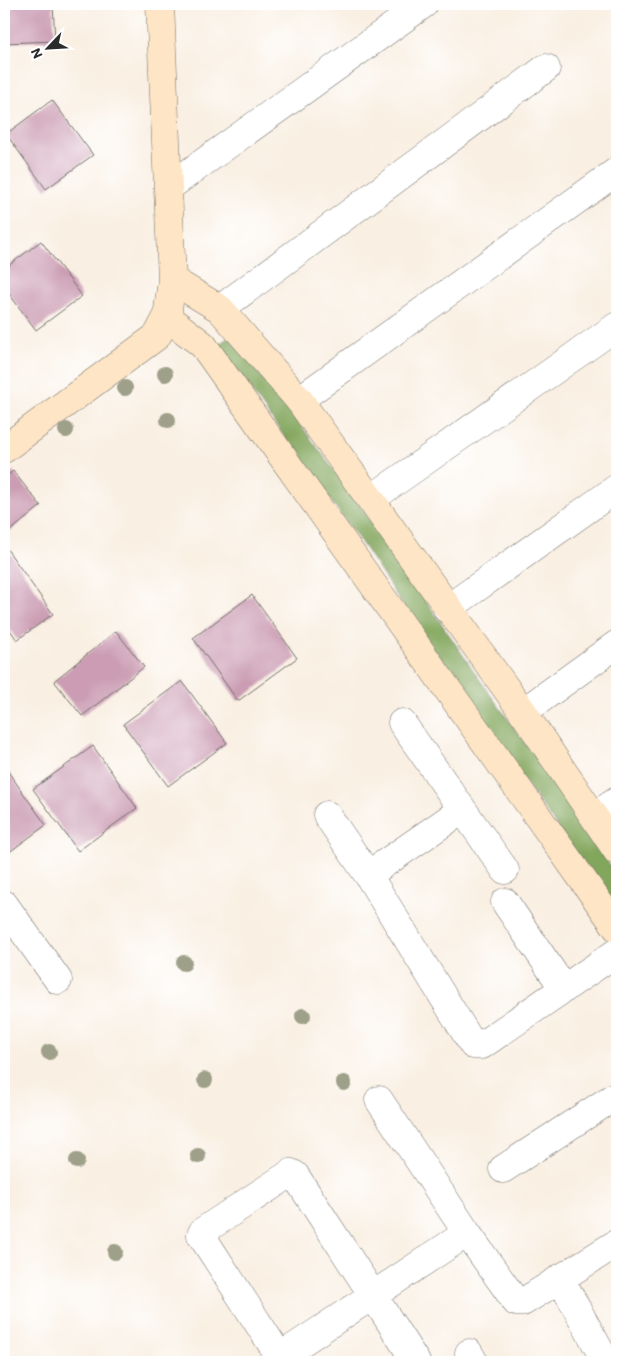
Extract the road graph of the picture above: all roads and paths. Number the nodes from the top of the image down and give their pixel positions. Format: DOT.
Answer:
graph roads {
  1 [pos="160,4"];
  2 [pos="424,4"];
  3 [pos="546,68"];
  4 [pos="617,171"];
  5 [pos="170,186"];
  6 [pos="172,280"];
  7 [pos="220,309"];
  8 [pos="167,317"];
  9 [pos="617,326"];
  10 [pos="299,400"];
  11 [pos="4,449"];
  12 [pos="617,488"];
  13 [pos="372,499"];
  14 [pos="447,609"];
  15 [pos="617,644"];
  16 [pos="523,712"];
  17 [pos="402,723"];
  18 [pos="617,800"];
  19 [pos="462,810"];
  20 [pos="327,815"];
  21 [pos="594,816"];
  22 [pos="617,851"];
  23 [pos="505,870"];
  24 [pos="368,876"];
  25 [pos="505,902"];
  26 [pos="4,904"];
  27 [pos="617,928"];
  28 [pos="617,952"];
  29 [pos="58,980"];
  30 [pos="564,989"];
  31 [pos="617,1095"];
  32 [pos="379,1100"];
  33 [pos="504,1169"];
  34 [pos="467,1233"];
  35 [pos="617,1244"];
  36 [pos="560,1278"];
  37 [pos="373,1294"];
  38 [pos="276,1360"];
  39 [pos="416,1362"];
  40 [pos="606,1362"];
  1 -- 5 [label="street"];
  2 -- 5 [label="street"];
  3 -- 7 [label="street"];
  4 -- 10 [label="street"];
  5 -- 6 [label="street"];
  6 -- 7 [label="street"];
  6 -- 8 [label="street"];
  7 -- 10 [label="street"];
  8 -- 11 [label="street"];
  8 -- 27 [label="street"];
  9 -- 13 [label="street"];
  10 -- 13 [label="street"];
  12 -- 14 [label="street"];
  13 -- 14 [label="street"];
  14 -- 16 [label="street"];
  15 -- 16 [label="street"];
  16 -- 21 [label="street"];
  17 -- 19 [label="street"];
  18 -- 21 [label="street"];
  19 -- 23 [label="street"];
  19 -- 24 [label="street"];
  20 -- 24 [label="street"];
  21 -- 22 [label="street"];
  24 -- 30 [label="street"];
  25 -- 30 [label="street"];
  26 -- 29 [label="street"];
  28 -- 30 [label="street"];
  31 -- 33 [label="street"];
  32 -- 34 [label="street"];
  34 -- 36 [label="street"];
  34 -- 37 [label="street"];
  35 -- 36 [label="street"];
  36 -- 40 [label="street"];
  37 -- 38 [label="street"];
  37 -- 38 [label="street"];
  37 -- 39 [label="street"];
}
